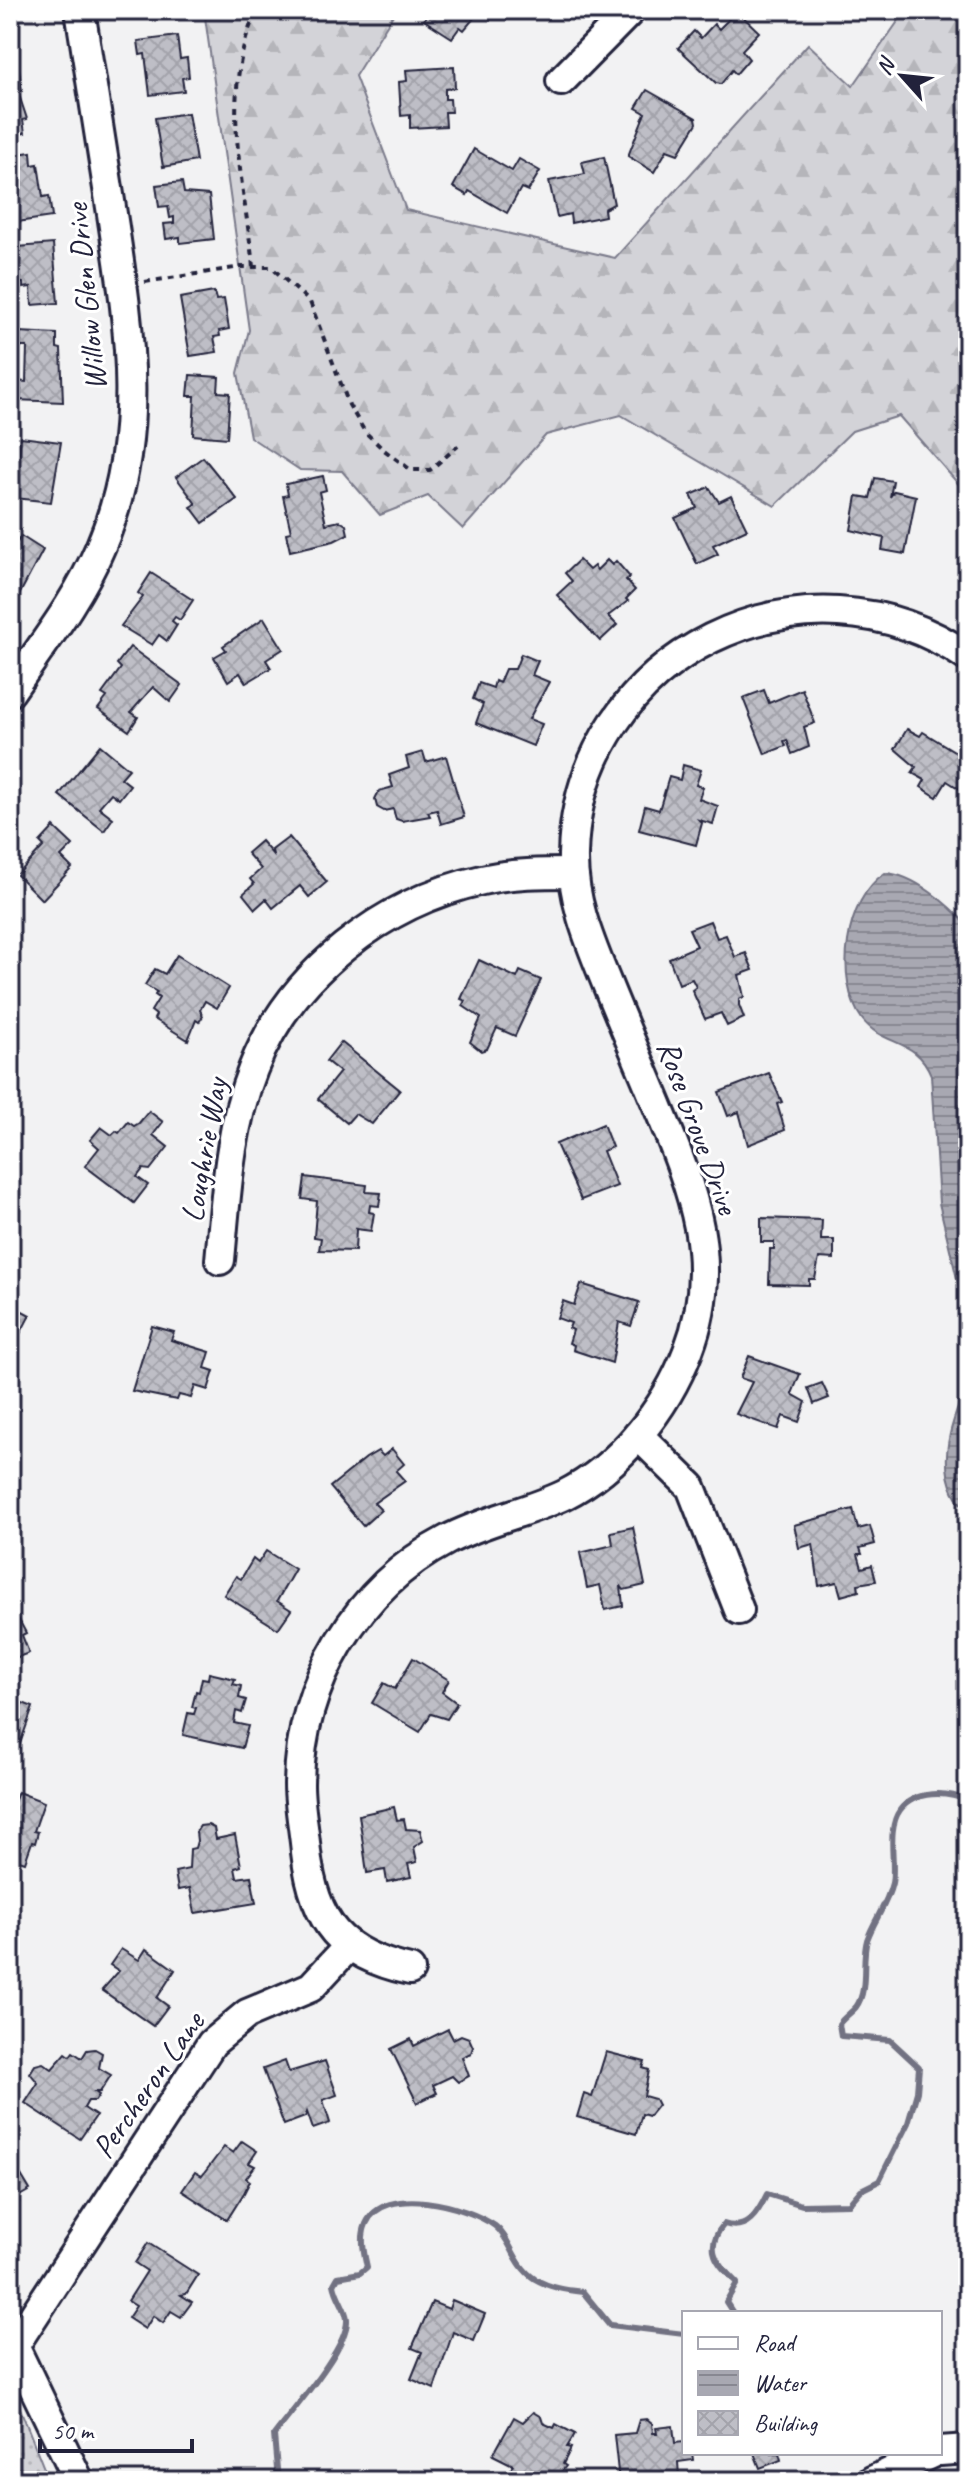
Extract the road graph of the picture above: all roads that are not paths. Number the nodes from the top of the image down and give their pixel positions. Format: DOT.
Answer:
graph roads {
  1 [pos="80,10"];
  2 [pos="631,10"];
  3 [pos="561,81"];
  4 [pos="968,657"];
  5 [pos="10,692"];
  6 [pos="573,873"];
  7 [pos="220,1260"];
  8 [pos="638,1435"];
  9 [pos="739,1610"];
  10 [pos="348,1947"];
  11 [pos="410,1970"];
  12 [pos="968,2449"];
  13 [pos="942,2451"];
  14 [pos="928,2455"];
  15 [pos="79,2481"];
  16 [pos="872,2481"];
  1 -- 5 [label="street, Willow Glen Drive"];
  2 -- 3 [label="street"];
  4 -- 6 [label="street, Rose Grove Drive"];
  6 -- 7 [label="street, Loughrie Way"];
  6 -- 8 [label="street, Rose Grove Drive"];
  8 -- 9 [label="street"];
  8 -- 10 [label="street, Rose Grove Drive"];
  10 -- 11 [label="street, Rose Grove Drive"];
  10 -- 15 [label="street, Percheron Lane"];
  12 -- 13 [label="street"];
  14 -- 16 [label="street"];
}
